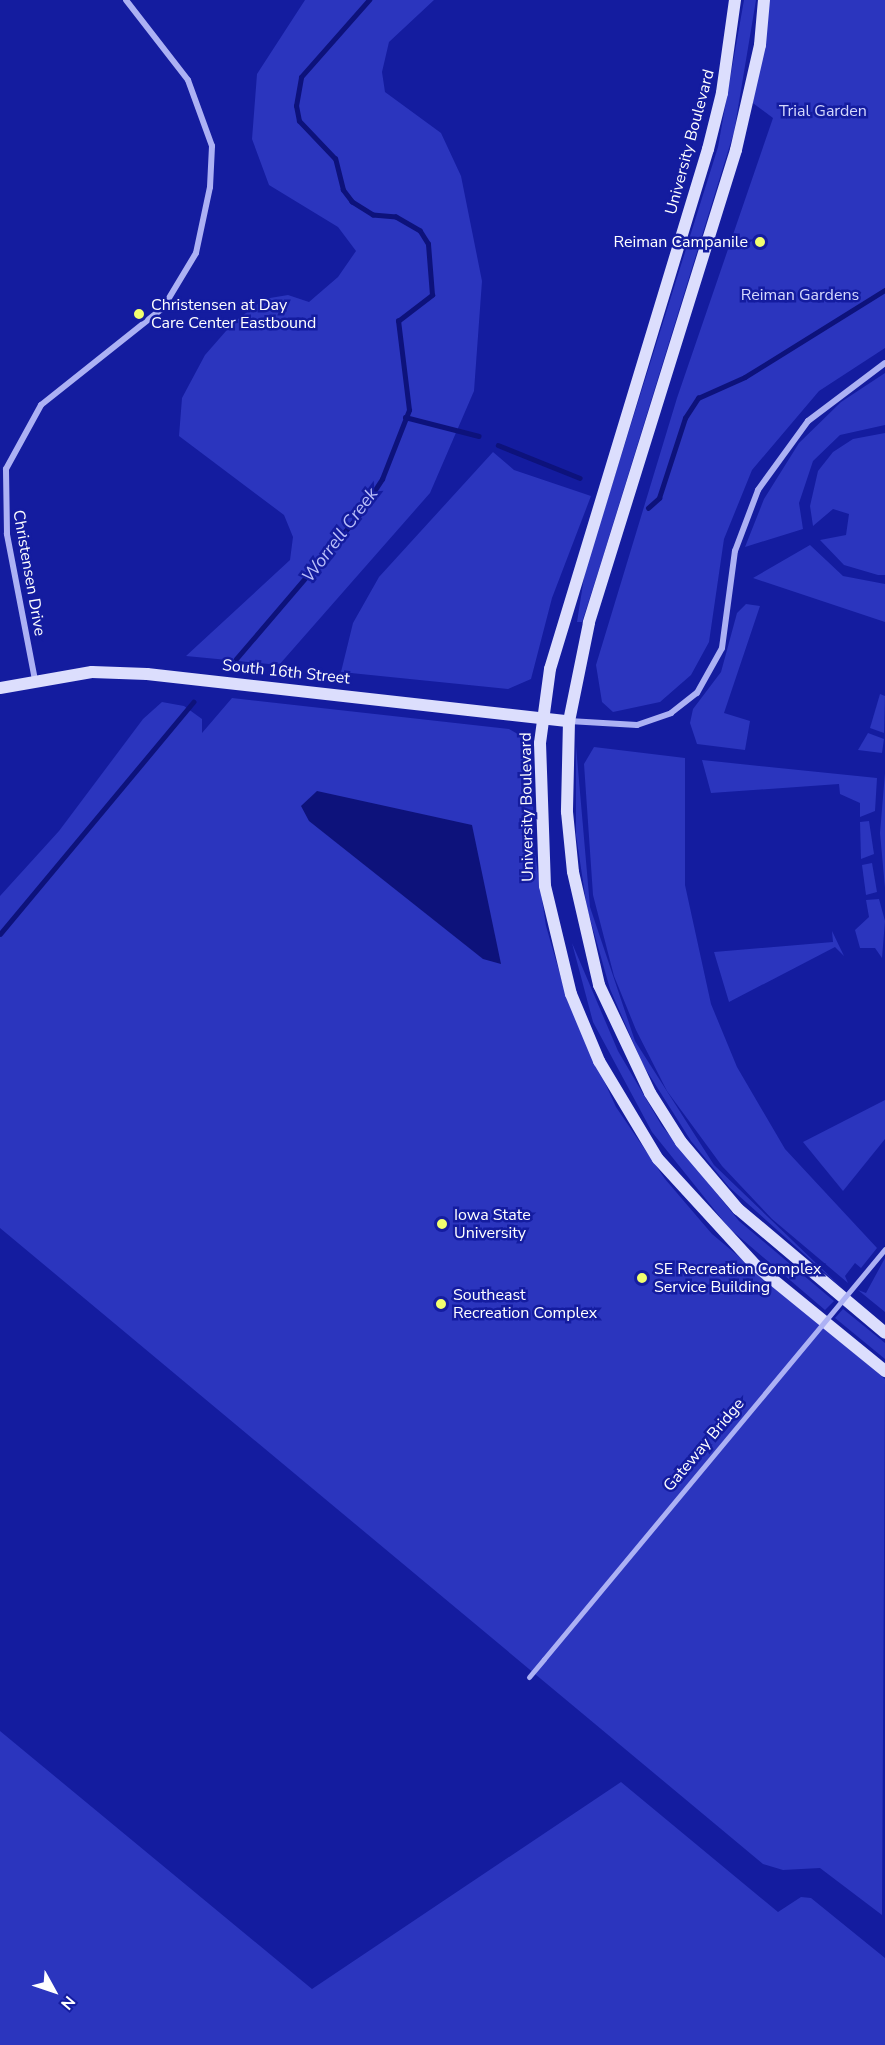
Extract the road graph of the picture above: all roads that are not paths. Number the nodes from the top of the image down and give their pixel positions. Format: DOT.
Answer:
graph roads {
  1 [pos="126,0"];
  2 [pos="735,0"];
  3 [pos="764,0"];
  4 [pos="885,363"];
  5 [pos="35,680"];
  6 [pos="0,688"];
  7 [pos="542,717"];
  8 [pos="569,721"];
  9 [pos="885,1249"];
  10 [pos="885,1333"];
  11 [pos="885,1371"];
  12 [pos="529,1677"];
  1 -- 5 [label="street, Christensen Drive"];
  2 -- 7 [label="main road, University Boulevard"];
  3 -- 8 [label="main road"];
  4 -- 8 [label="street"];
  5 -- 6 [label="main road, South 16th Street"];
  5 -- 7 [label="main road, South 16th Street"];
  7 -- 8 [label="main road, South 16th Street"];
  7 -- 11 [label="main road, University Boulevard"];
  8 -- 10 [label="main road"];
  9 -- 12 [label="street, Gateway Bridge, bridge"];
}
